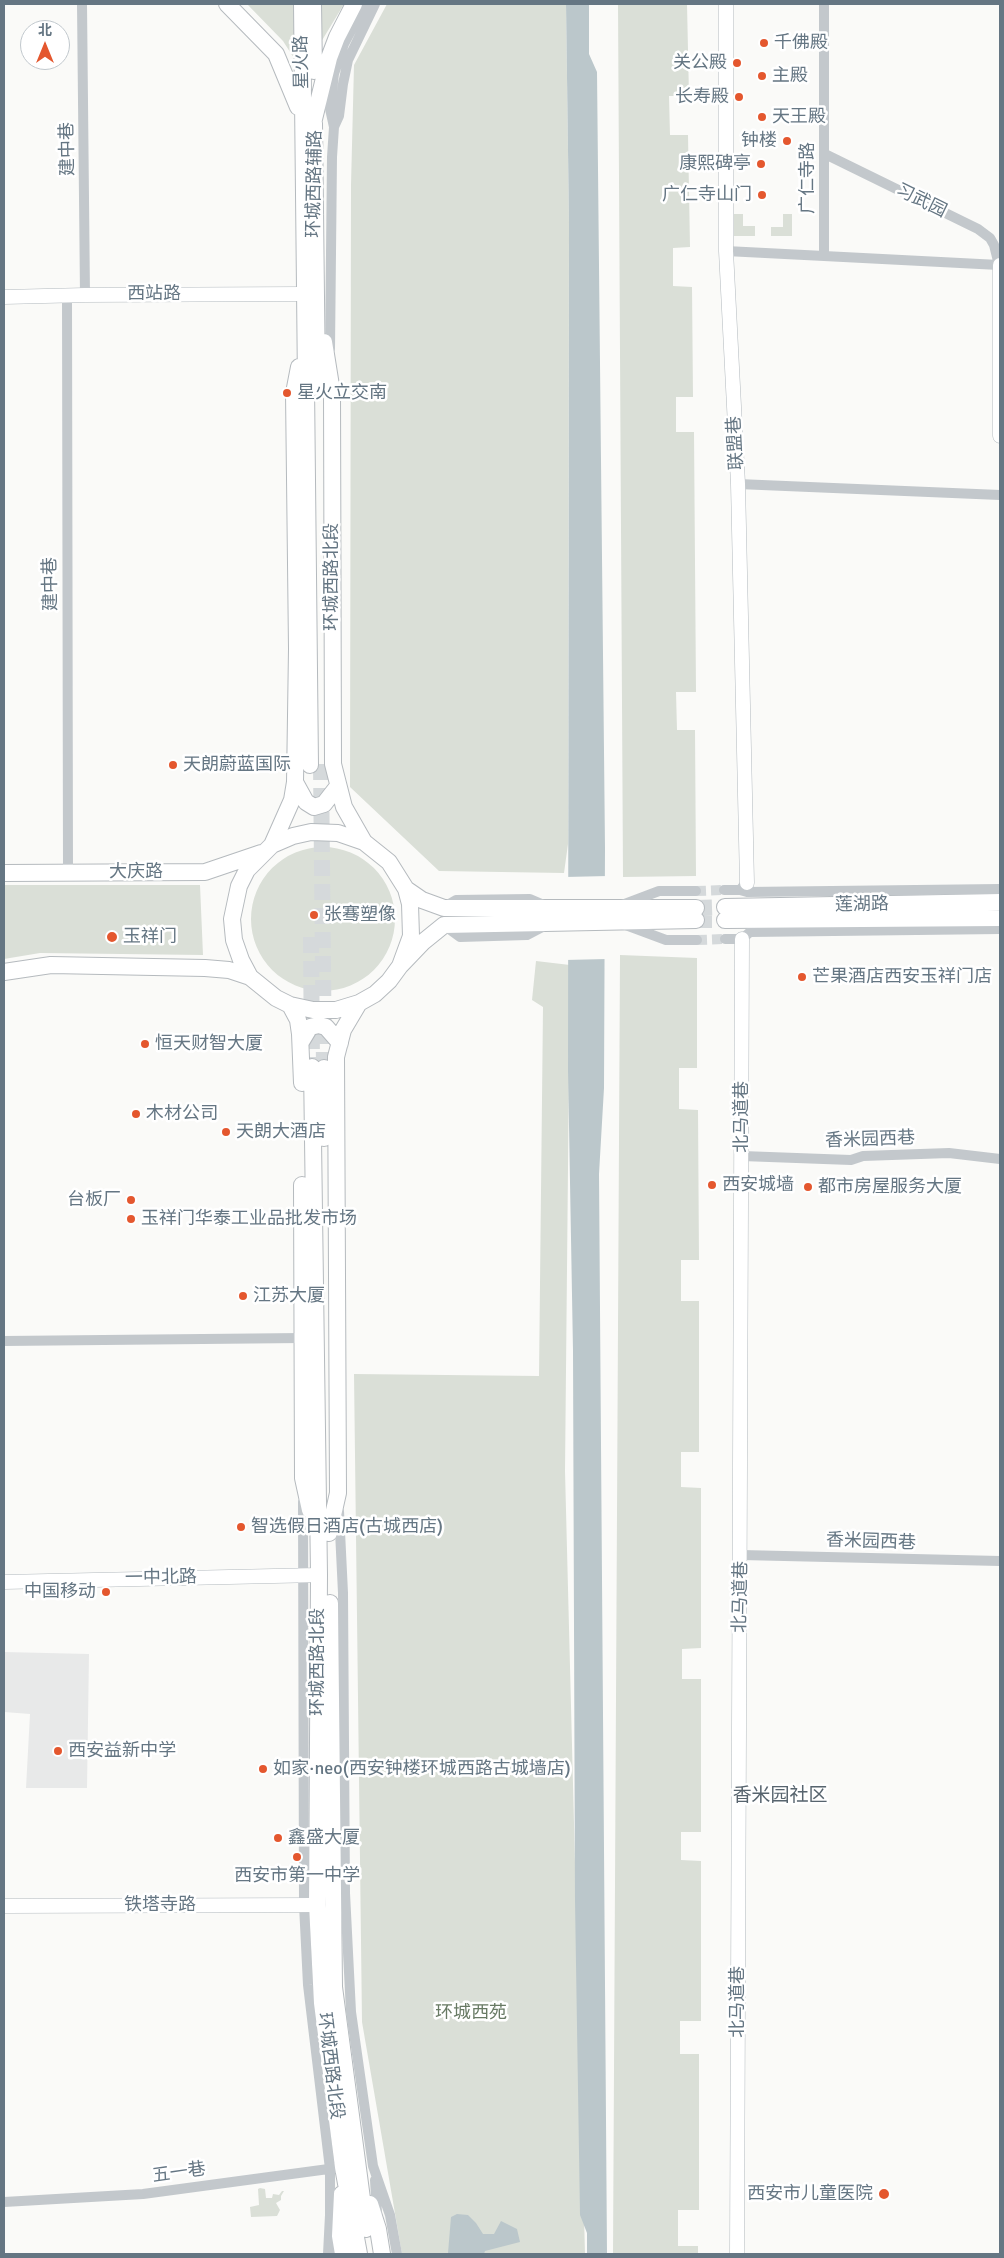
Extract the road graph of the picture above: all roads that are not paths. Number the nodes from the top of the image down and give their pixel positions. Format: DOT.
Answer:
graph roads {
  1 [pos="82,4"];
  2 [pos="227,4"];
  3 [pos="302,4"];
  4 [pos="313,4"];
  5 [pos="354,4"];
  6 [pos="365,4"];
  7 [pos="375,4"];
  8 [pos="726,4"];
  9 [pos="824,4"];
  10 [pos="308,120"];
  11 [pos="334,126"];
  12 [pos="825,154"];
  13 [pos="315,157"];
  14 [pos="331,185"];
  15 [pos="726,251"];
  16 [pos="824,256"];
  17 [pos="1000,260"];
  18 [pos="304,294"];
  19 [pos="85,295"];
  20 [pos="67,296"];
  21 [pos="4,297"];
  22 [pos="316,307"];
  23 [pos="304,340"];
  24 [pos="330,372"];
  25 [pos="1000,436"];
  26 [pos="738,484"];
  27 [pos="1000,495"];
  28 [pos="295,782"];
  29 [pos="338,786"];
  30 [pos="364,842"];
  31 [pos="268,848"];
  32 [pos="4,872"];
  33 [pos="68,872"];
  34 [pos="743,886"];
  35 [pos="406,889"];
  36 [pos="724,890"];
  37 [pos="1000,890"];
  38 [pos="696,891"];
  39 [pos="1000,902"];
  40 [pos="452,908"];
  41 [pos="617,914"];
  42 [pos="696,914"];
  43 [pos="550,915"];
  44 [pos="1000,918"];
  45 [pos="452,925"];
  46 [pos="1000,929"];
  47 [pos="725,939"];
  48 [pos="742,939"];
  49 [pos="697,940"];
  50 [pos="400,966"];
  51 [pos="4,972"];
  52 [pos="250,977"];
  53 [pos="359,1003"];
  54 [pos="290,1005"];
  55 [pos="301,1042"];
  56 [pos="340,1043"];
  57 [pos="318,1067"];
  58 [pos="742,1156"];
  59 [pos="1000,1159"];
  60 [pos="302,1338"];
  61 [pos="4,1341"];
  62 [pos="303,1478"];
  63 [pos="338,1493"];
  64 [pos="324,1538"];
  65 [pos="741,1555"];
  66 [pos="1000,1561"];
  67 [pos="311,1576"];
  68 [pos="4,1582"];
  69 [pos="310,1905"];
  70 [pos="4,1906"];
  71 [pos="351,2167"];
  72 [pos="4,2202"];
  73 [pos="330,2214"];
  74 [pos="340,2236"];
  75 [pos="328,2254"];
  76 [pos="333,2254"];
  77 [pos="343,2254"];
  78 [pos="359,2254"];
  79 [pos="369,2254"];
  80 [pos="382,2254"];
  81 [pos="397,2254"];
  82 [pos="737,2254"];
  1 -- 19 [label="street, 建中巷"];
  2 -- 10 [label="main road"];
  3 -- 10 [label="main road, 星火路"];
  4 -- 10 [label="main road, 星火路"];
  5 -- 10 [label="main road"];
  6 -- 11 [label="street, 环城西路辅路"];
  7 -- 11 [label="street"];
  8 -- 15 [label="street, 联盟巷"];
  9 -- 12 [label="street, 广仁寺路"];
  10 -- 13 [label="main road, 环城西路北段"];
  10 -- 18 [label="main road, 环城西路北段"];
  11 -- 14 [label="street, 环城西路辅路"];
  12 -- 16 [label="street, 广仁寺路"];
  12 -- 17 [label="street, 习武园"];
  13 -- 14 [label="street"];
  13 -- 22 [label="main road, 环城西路北段"];
  14 -- 24 [label="street, 环城西路辅路"];
  15 -- 16 [label="street"];
  15 -- 26 [label="street, 联盟巷"];
  16 -- 17 [label="street"];
  17 -- 25 [label="street"];
  18 -- 19 [label="street, 西站路"];
  18 -- 23 [label="main road, 环城西路北段"];
  19 -- 20 [label="street, 西站路"];
  20 -- 21 [label="street, 西站路"];
  20 -- 33 [label="street, 建中巷"];
  22 -- 23 [label="main road, 环城西路北段"];
  22 -- 24 [label="main road, 环城西路北段"];
  23 -- 28 [label="main road, 环城西路北段"];
  24 -- 29 [label="main road, 环城西路北段"];
  26 -- 27 [label="street"];
  26 -- 34 [label="street, 联盟巷"];
  28 -- 29 [label="main road"];
  28 -- 31 [label="main road, 环城西路北段"];
  29 -- 30 [label="main road, 环城西路北段"];
  30 -- 31 [label="main road, 大庆路"];
  30 -- 35 [label="main road"];
  31 -- 33 [label="main road, 大庆路"];
  31 -- 52 [label="main road"];
  32 -- 33 [label="main road, 大庆路"];
  34 -- 36 [label="street"];
  34 -- 37 [label="street"];
  35 -- 40 [label="main road"];
  35 -- 50 [label="main road"];
  38 -- 41 [label="street"];
  39 -- 44 [label="main road, 莲湖路"];
  40 -- 43 [label="main road"];
  40 -- 45 [label="main road"];
  41 -- 42 [label="main road"];
  41 -- 43 [label="main road"];
  41 -- 49 [label="street"];
  43 -- 45 [label="main road"];
  45 -- 50 [label="main road"];
  46 -- 48 [label="street"];
  47 -- 48 [label="street"];
  48 -- 58 [label="street, 北马道巷"];
  50 -- 53 [label="main road"];
  51 -- 52 [label="main road"];
  52 -- 54 [label="main road"];
  53 -- 54 [label="main road"];
  53 -- 56 [label="main road"];
  54 -- 55 [label="main road"];
  55 -- 56 [label="main road"];
  55 -- 60 [label="main road"];
  56 -- 63 [label="main road"];
  57 -- 64 [label="main road, 环城西路北段"];
  58 -- 59 [label="street, 香米园西巷"];
  58 -- 65 [label="street, 北马道巷"];
  60 -- 61 [label="street"];
  60 -- 62 [label="main road"];
  62 -- 64 [label="main road"];
  62 -- 67 [label="street"];
  63 -- 64 [label="main road"];
  63 -- 71 [label="street"];
  64 -- 67 [label="main road, 环城西路北段"];
  64 -- 71 [label="main road, 环城西路北段"];
  65 -- 66 [label="street, 香米园西巷"];
  65 -- 82 [label="street, 北马道巷"];
  67 -- 68 [label="street, 一中北路"];
  67 -- 69 [label="main road, 环城西路北段"];
  69 -- 70 [label="street, 铁塔寺路"];
  69 -- 71 [label="main road, 环城西路北段"];
  71 -- 72 [label="street, 五一巷"];
  71 -- 73 [label="street"];
  71 -- 74 [label="main road"];
  71 -- 78 [label="main road, 环城西路北段"];
  71 -- 79 [label="main road, 环城西路北段"];
  71 -- 80 [label="main road"];
  71 -- 81 [label="street"];
  73 -- 74 [label="street"];
  73 -- 75 [label="street"];
  74 -- 76 [label="street"];
  74 -- 77 [label="main road"];
}
